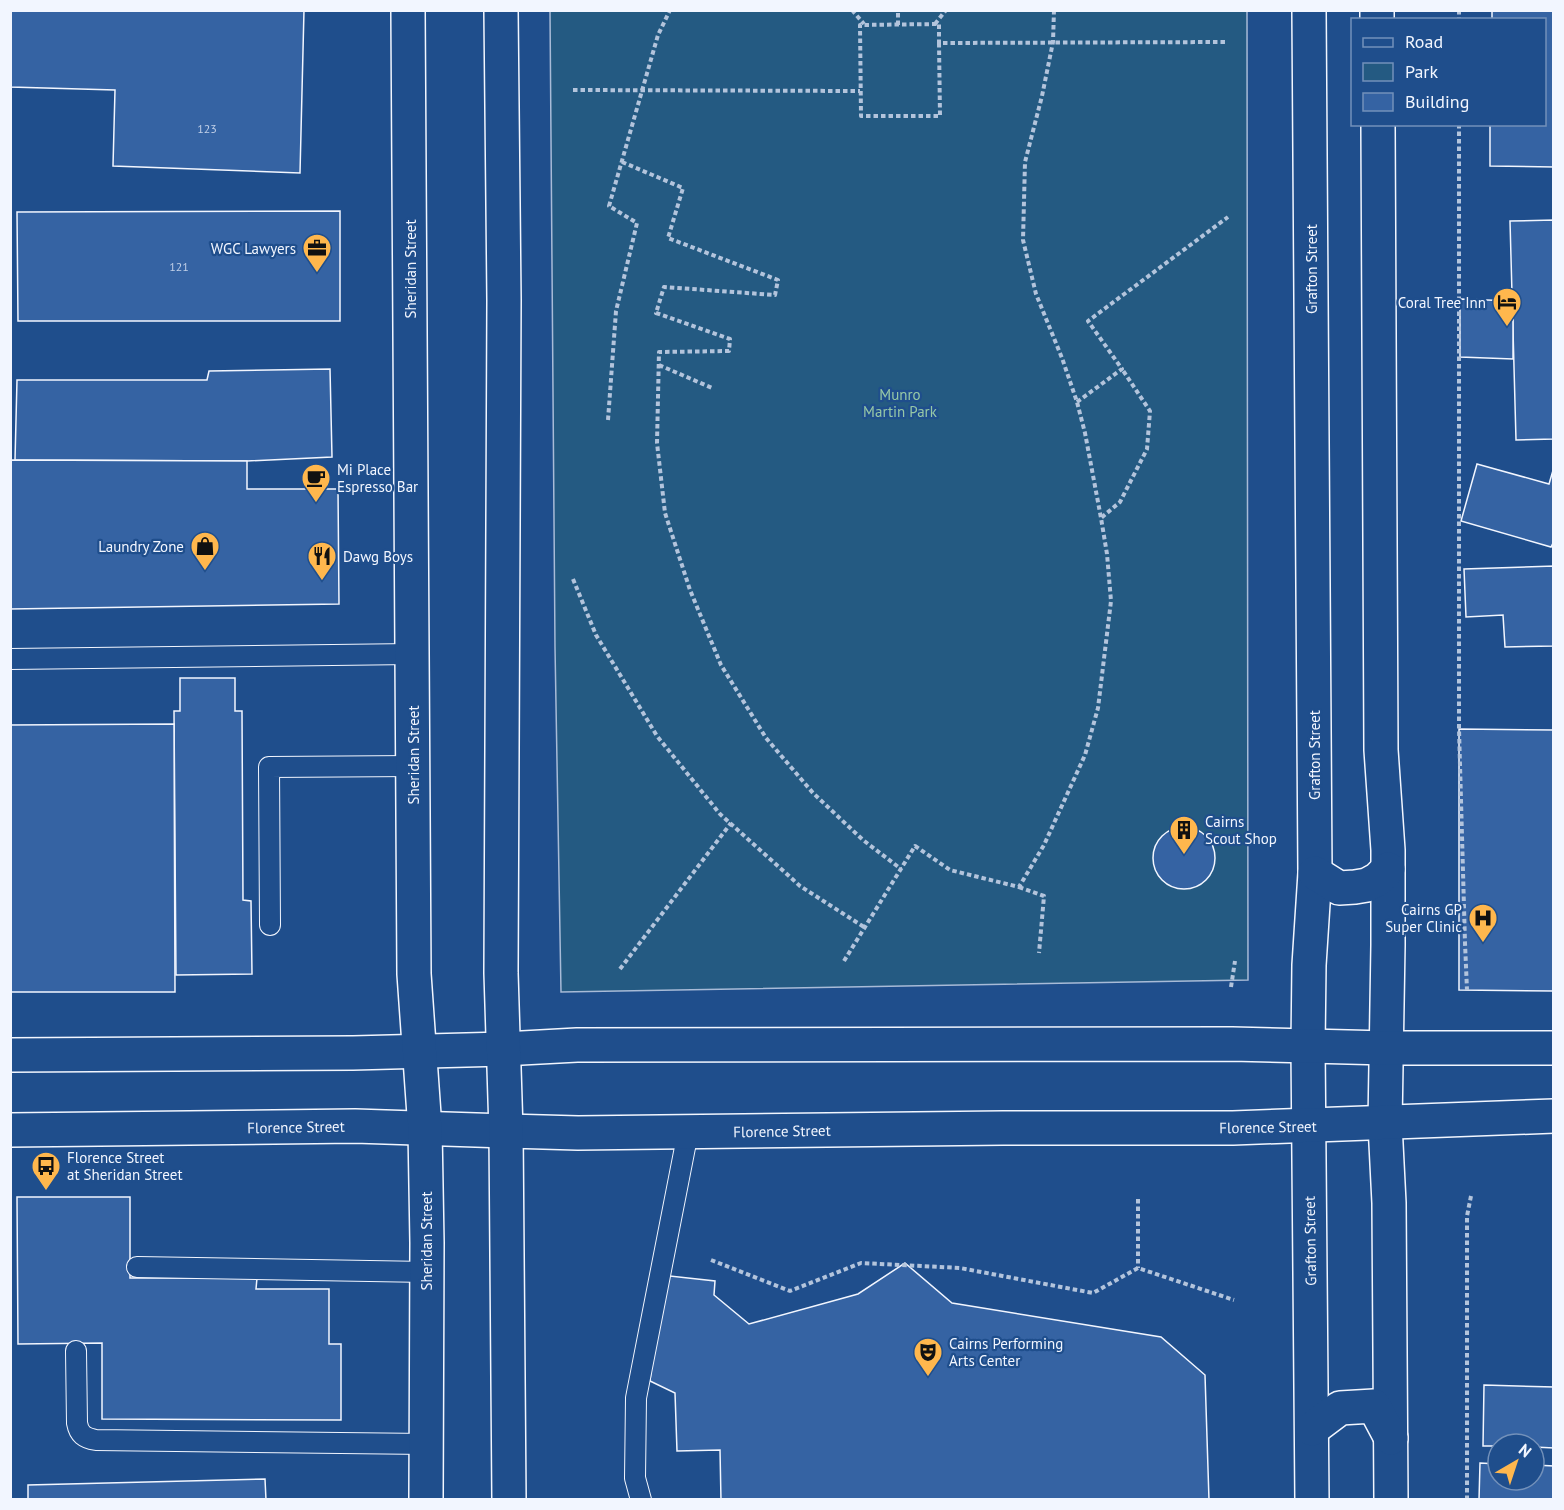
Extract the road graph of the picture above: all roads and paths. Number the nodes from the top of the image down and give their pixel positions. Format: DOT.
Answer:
graph roads {
  1 [pos="408,10"];
  2 [pos="501,10"];
  3 [pos="670,10"];
  4 [pos="852,10"];
  5 [pos="898,10"];
  6 [pos="946,10"];
  7 [pos="1053,10"];
  8 [pos="1309,10"];
  9 [pos="935,24"];
  10 [pos="864,25"];
  11 [pos="898,25"];
  12 [pos="1053,42"];
  13 [pos="1227,42"];
  14 [pos="939,43"];
  15 [pos="573,90"];
  16 [pos="643,90"];
  17 [pos="860,91"];
  18 [pos="1378,126"];
  19 [pos="1460,126"];
  20 [pos="622,162"];
  21 [pos="1228,216"];
  22 [pos="659,365"];
  23 [pos="1122,369"];
  24 [pos="712,388"];
  25 [pos="1077,402"];
  26 [pos="608,420"];
  27 [pos="1101,518"];
  28 [pos="573,579"];
  29 [pos="412,654"];
  30 [pos="10,658"];
  31 [pos="413,766"];
  32 [pos="731,823"];
  33 [pos="1388,868"];
  34 [pos="901,869"];
  35 [pos="1315,873"];
  36 [pos="1019,887"];
  37 [pos="270,926"];
  38 [pos="864,927"];
  39 [pos="1039,953"];
  40 [pos="844,961"];
  41 [pos="1235,962"];
  42 [pos="620,969"];
  43 [pos="1231,987"];
  44 [pos="1467,990"];
  45 [pos="1308,1046"];
  46 [pos="504,1048"];
  47 [pos="1387,1048"];
  48 [pos="1554,1048"];
  49 [pos="419,1052"];
  50 [pos="10,1055"];
  51 [pos="1554,1116"];
  52 [pos="1385,1124"];
  53 [pos="1309,1126"];
  54 [pos="425,1129"];
  55 [pos="10,1130"];
  56 [pos="506,1131"];
  57 [pos="688,1132"];
  58 [pos="1471,1196"];
  59 [pos="1138,1199"];
  60 [pos="711,1260"];
  61 [pos="137,1267"];
  62 [pos="1138,1268"];
  63 [pos="427,1272"];
  64 [pos="1234,1300"];
  65 [pos="76,1351"];
  66 [pos="1312,1429"];
  67 [pos="1391,1438"];
  68 [pos="427,1444"];
  69 [pos="426,1500"];
  70 [pos="508,1500"];
  71 [pos="641,1500"];
  72 [pos="1312,1500"];
  73 [pos="1391,1500"];
  74 [pos="1467,1500"];
  1 -- 29 [label="main road, Sheridan Street"];
  2 -- 46 [label="main road"];
  3 -- 16 [label="path"];
  4 -- 10 [label="path"];
  5 -- 11 [label="path"];
  6 -- 9 [label="path"];
  7 -- 12 [label="path"];
  8 -- 35 [label="main road, Grafton Street"];
  9 -- 11 [label="path"];
  9 -- 14 [label="path"];
  10 -- 11 [label="path"];
  10 -- 17 [label="path"];
  12 -- 13 [label="path"];
  12 -- 14 [label="path"];
  12 -- 25 [label="path"];
  14 -- 17 [label="path"];
  15 -- 16 [label="path"];
  16 -- 17 [label="path"];
  16 -- 20 [label="path"];
  18 -- 33 [label="main road"];
  19 -- 44 [label="path"];
  20 -- 22 [label="path"];
  20 -- 26 [label="path"];
  21 -- 23 [label="path"];
  22 -- 24 [label="path"];
  22 -- 34 [label="path"];
  23 -- 25 [label="path"];
  23 -- 27 [label="path"];
  25 -- 27 [label="path"];
  27 -- 36 [label="path"];
  28 -- 32 [label="path"];
  29 -- 30 [label="lane"];
  29 -- 31 [label="main road, Sheridan Street"];
  31 -- 37 [label="lane"];
  31 -- 49 [label="main road, Sheridan Street"];
  32 -- 38 [label="path"];
  32 -- 42 [label="path"];
  33 -- 35 [label="main road"];
  33 -- 47 [label="main road"];
  34 -- 36 [label="path"];
  34 -- 38 [label="path"];
  35 -- 45 [label="main road, Grafton Street"];
  36 -- 39 [label="path"];
  38 -- 40 [label="path"];
  41 -- 43 [label="path"];
  45 -- 46 [label="main road"];
  45 -- 47 [label="main road"];
  45 -- 53 [label="main road, Grafton Street"];
  46 -- 49 [label="main road"];
  46 -- 56 [label="main road"];
  47 -- 48 [label="main road"];
  47 -- 52 [label="main road"];
  49 -- 50 [label="main road"];
  49 -- 54 [label="main road, Sheridan Street"];
  51 -- 52 [label="main road, Florence Street"];
  52 -- 53 [label="main road, Florence Street"];
  52 -- 67 [label="main road"];
  53 -- 57 [label="main road, Florence Street"];
  53 -- 66 [label="main road, Grafton Street"];
  54 -- 55 [label="main road, Florence Street"];
  54 -- 56 [label="main road, Florence Street"];
  54 -- 63 [label="main road, Sheridan Street"];
  56 -- 57 [label="main road, Florence Street"];
  56 -- 70 [label="main road"];
  57 -- 71 [label="lane"];
  58 -- 74 [label="path"];
  59 -- 62 [label="path"];
  60 -- 62 [label="path"];
  61 -- 63 [label="lane"];
  62 -- 64 [label="path"];
  63 -- 68 [label="main road, Sheridan Street"];
  65 -- 68 [label="lane"];
  66 -- 67 [label="main road"];
  66 -- 72 [label="main road, Grafton Street"];
  67 -- 73 [label="main road"];
  68 -- 69 [label="main road, Sheridan Street"];
}
